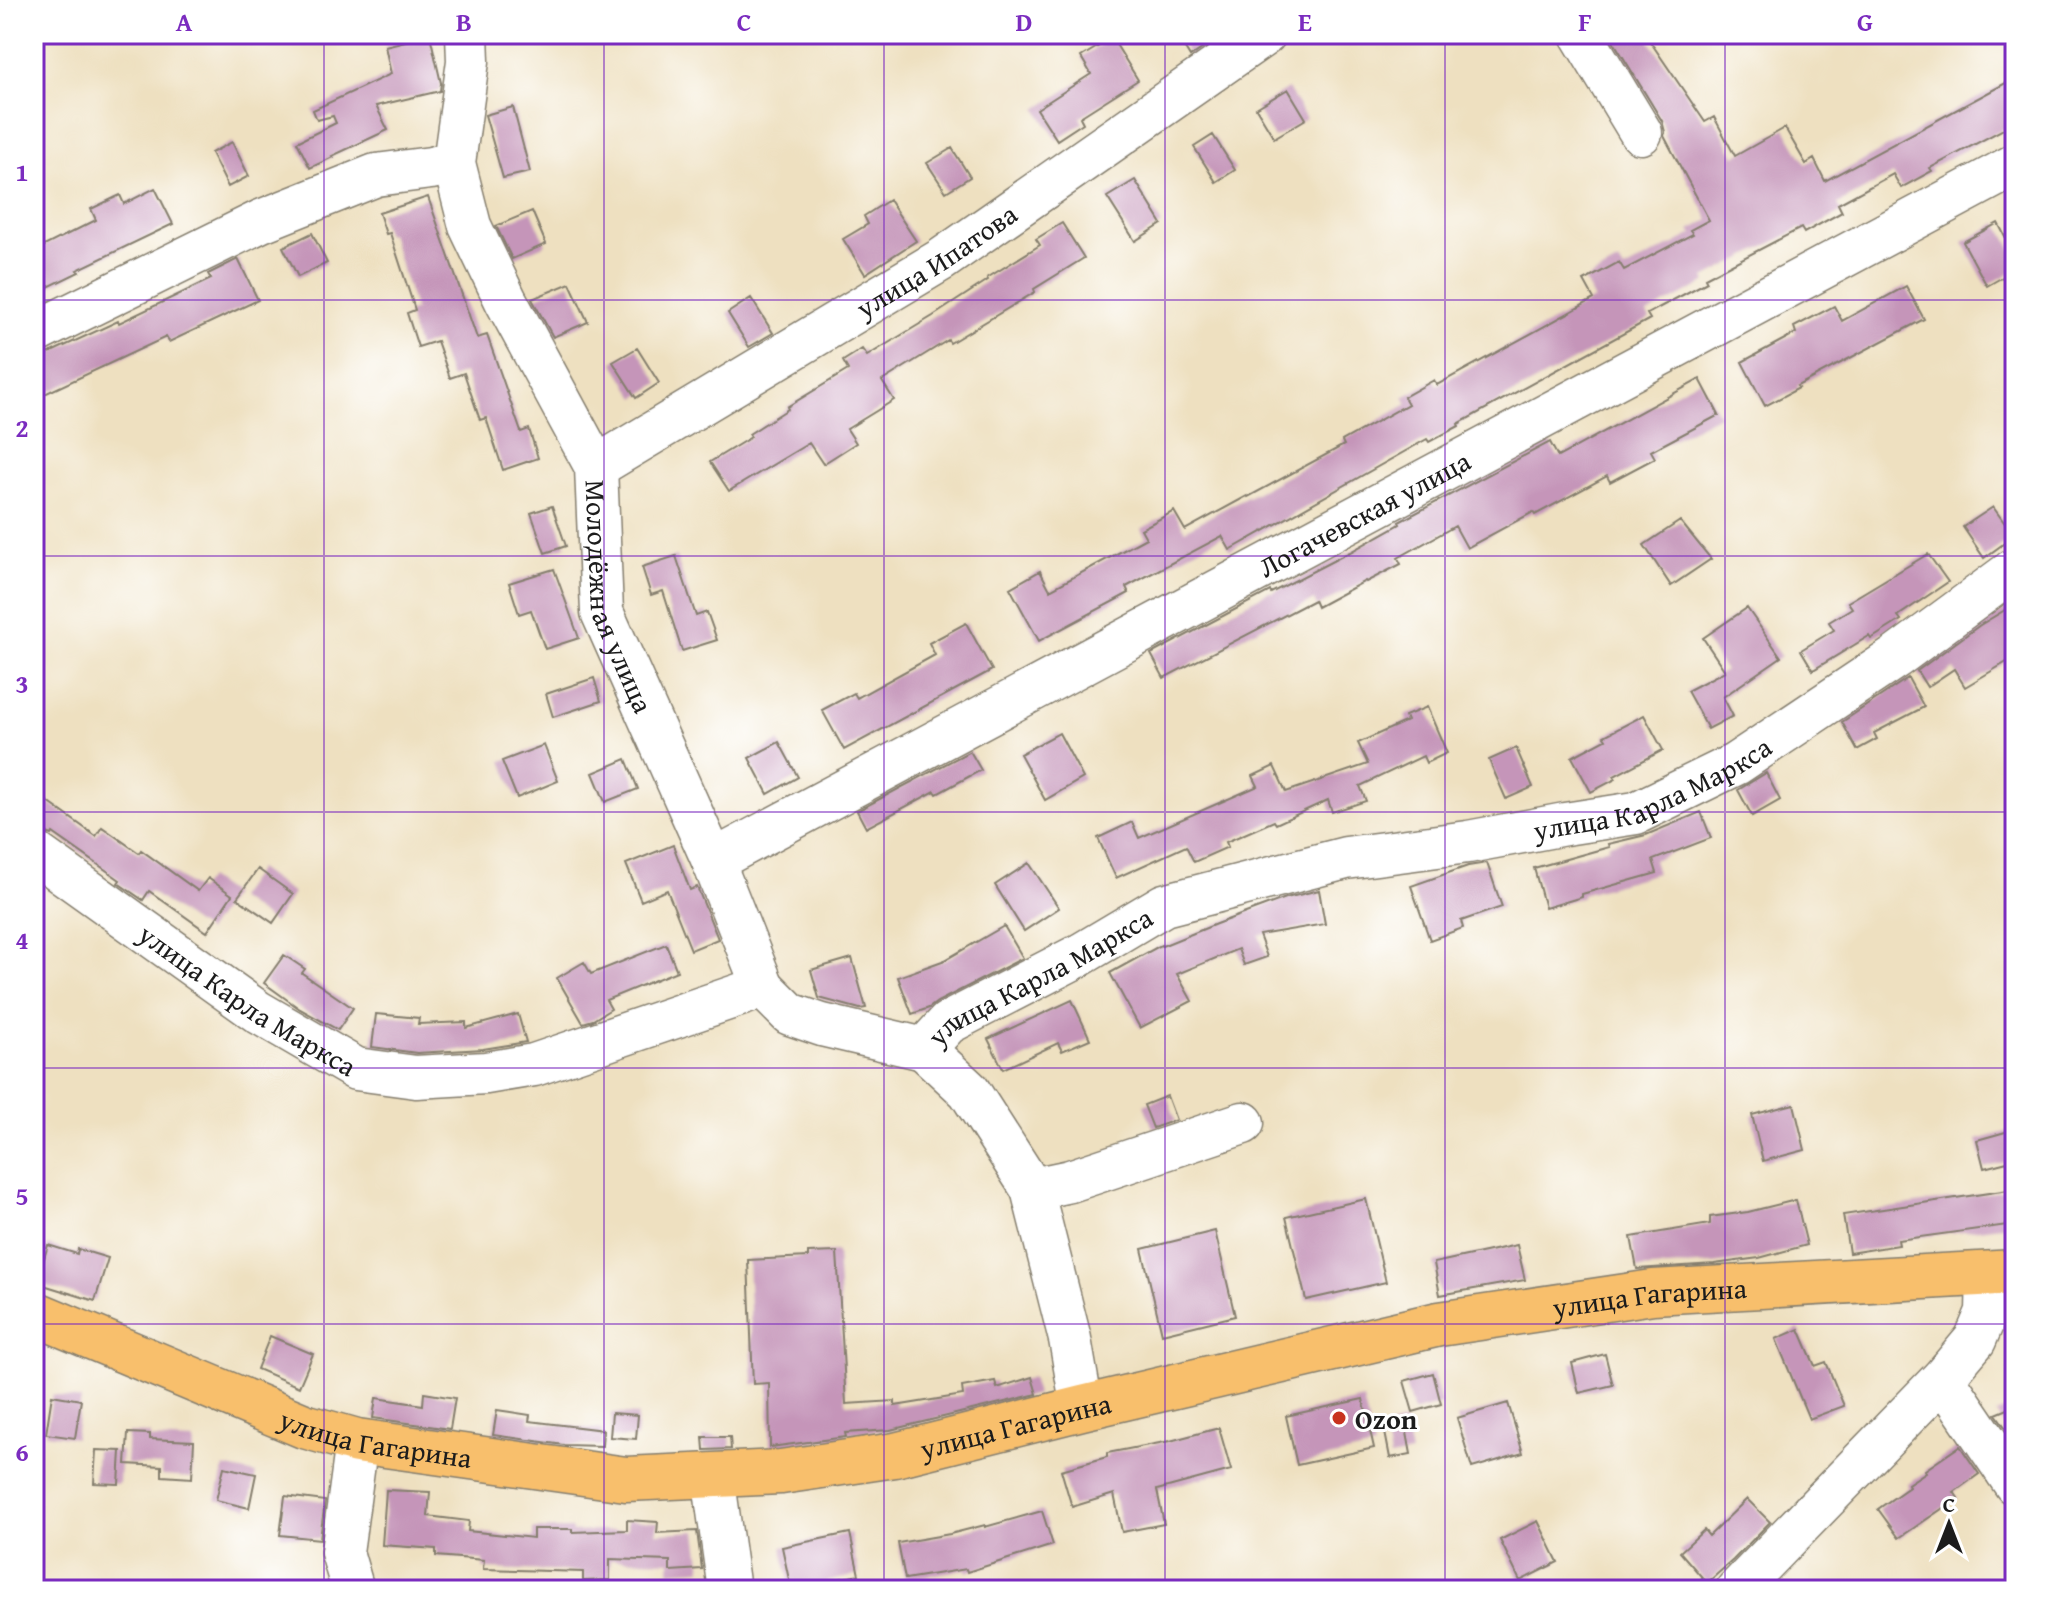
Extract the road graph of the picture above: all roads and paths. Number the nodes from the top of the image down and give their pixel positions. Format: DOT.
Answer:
graph roads {
  1 [pos="467,34"];
  2 [pos="1265,34"];
  3 [pos="1581,34"];
  4 [pos="1641,133"];
  5 [pos="454,163"];
  6 [pos="2015,165"];
  7 [pos="34,333"];
  8 [pos="596,467"];
  9 [pos="2015,569"];
  10 [pos="34,852"];
  11 [pos="713,861"];
  12 [pos="763,987"];
  13 [pos="924,1049"];
  14 [pos="1243,1123"];
  15 [pos="1032,1189"];
  16 [pos="2002,1274"];
  17 [pos="34,1313"];
  18 [pos="1943,1378"];
  19 [pos="1082,1408"];
  20 [pos="357,1441"];
  21 [pos="713,1475"];
  22 [pos="2015,1484"];
  23 [pos="353,1590"];
  24 [pos="729,1590"];
  25 [pos="1737,1590"];
  1 -- 5 [label="street, Молодёжная улица"];
  2 -- 8 [label="street, улица Ипатова"];
  3 -- 4 [label="street"];
  5 -- 7 [label="street"];
  5 -- 8 [label="street, Молодёжная улица"];
  6 -- 11 [label="street, Логачевская улица"];
  8 -- 11 [label="street, Молодёжная улица"];
  9 -- 13 [label="street, улица Карла Маркса"];
  10 -- 12 [label="street, улица Карла Маркса"];
  11 -- 12 [label="street, Молодёжная улица"];
  12 -- 13 [label="street, улица Карла Маркса"];
  13 -- 15 [label="street"];
  14 -- 15 [label="street"];
  15 -- 19 [label="street"];
  16 -- 18 [label="street"];
  16 -- 19 [label="main road, улица Гагарина"];
  17 -- 20 [label="main road, улица Гагарина"];
  18 -- 22 [label="street"];
  18 -- 25 [label="street"];
  19 -- 21 [label="main road, улица Гагарина"];
  20 -- 21 [label="main road, улица Гагарина"];
  20 -- 23 [label="street"];
  21 -- 24 [label="street"];
}
